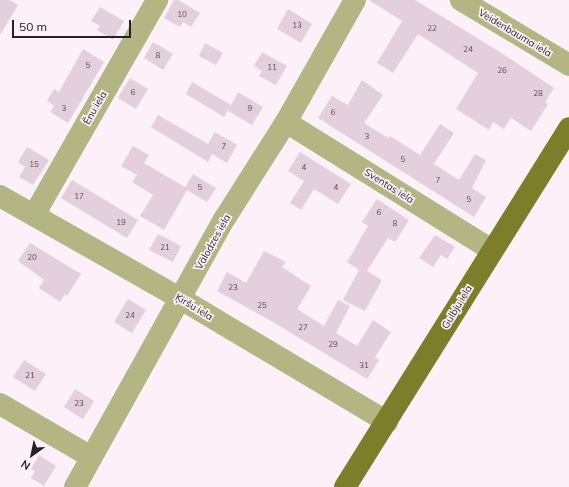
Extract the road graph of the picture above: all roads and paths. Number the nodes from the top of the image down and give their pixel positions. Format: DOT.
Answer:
graph roads {
  1 [pos="157,0"];
  2 [pos="355,0"];
  3 [pos="461,0"];
  4 [pos="569,65"];
  5 [pos="286,122"];
  6 [pos="569,128"];
  7 [pos="0,196"];
  8 [pos="34,215"];
  9 [pos="492,250"];
  10 [pos="181,299"];
  11 [pos="0,404"];
  12 [pos="386,422"];
  13 [pos="91,456"];
  14 [pos="75,487"];
  15 [pos="345,487"];
  1 -- 8 [label="street, Ēnu iela"];
  2 -- 5 [label="street, Vālodzes iela"];
  3 -- 4 [label="street, Veidenbauma iela"];
  5 -- 9 [label="street, Sventas iela"];
  5 -- 10 [label="street, Vālodzes iela"];
  6 -- 9 [label="main road, Gulbju iela"];
  7 -- 8 [label="street, Ķiršu iela"];
  8 -- 10 [label="street, Ķiršu iela"];
  9 -- 12 [label="main road, Gulbju iela"];
  10 -- 12 [label="street, Ķiršu iela"];
  10 -- 13 [label="street, Vālodzes iela"];
  11 -- 13 [label="street"];
  12 -- 15 [label="main road, Gulbju iela"];
  13 -- 14 [label="street, Vālodzes iela"];
}
